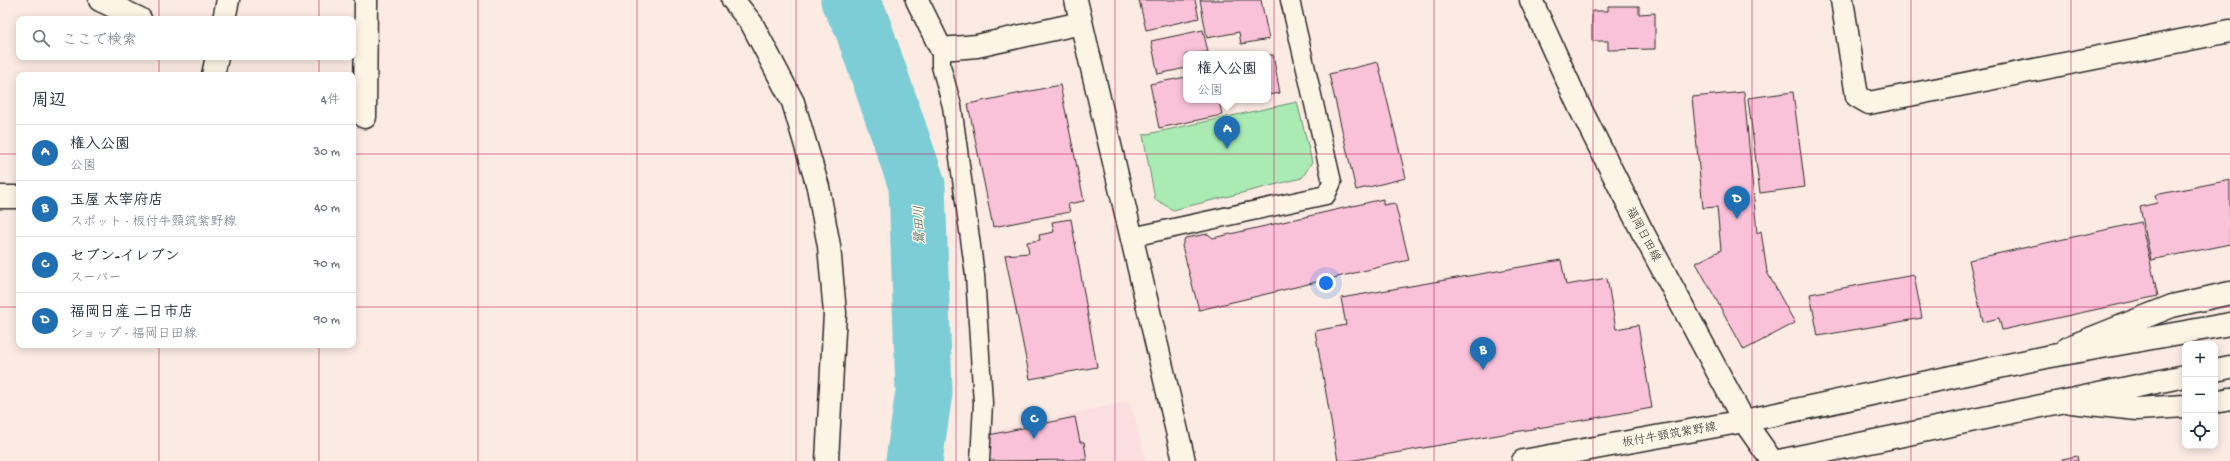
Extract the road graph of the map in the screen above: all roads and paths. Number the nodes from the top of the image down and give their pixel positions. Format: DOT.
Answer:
graph roads {
  1 [pos="100,0"];
  2 [pos="228,0"];
  3 [pos="366,0"];
  4 [pos="733,0"];
  5 [pos="917,0"];
  6 [pos="1076,0"];
  7 [pos="1290,0"];
  8 [pos="1531,0"];
  9 [pos="1842,0"];
  10 [pos="134,16"];
  11 [pos="225,16"];
  12 [pos="1081,23"];
  13 [pos="2230,32"];
  14 [pos="941,49"];
  15 [pos="216,60"];
  16 [pos="214,72"];
  17 [pos="365,117"];
  18 [pos="0,197"];
  19 [pos="16,197"];
  20 [pos="1132,237"];
  21 [pos="2230,293"];
  22 [pos="2230,324"];
  23 [pos="2046,357"];
  24 [pos="2230,367"];
  25 [pos="2218,369"];
  26 [pos="2182,377"];
  27 [pos="2230,399"];
  28 [pos="2063,401"];
  29 [pos="2218,401"];
  30 [pos="2182,406"];
  31 [pos="1744,420"];
  32 [pos="827,461"];
  33 [pos="980,461"];
  34 [pos="1184,461"];
  35 [pos="1523,461"];
  36 [pos="1772,461"];
  37 [pos="1779,461"];
  1 -- 10 [label="street"];
  2 -- 11 [label="street"];
  3 -- 17 [label="street"];
  4 -- 32 [label="street"];
  5 -- 14 [label="street"];
  6 -- 12 [label="street"];
  7 -- 20 [label="lane"];
  8 -- 31 [label="street, 福岡日田線"];
  9 -- 13 [label="street"];
  12 -- 14 [label="street"];
  12 -- 20 [label="street"];
  14 -- 33 [label="lane"];
  15 -- 16 [label="street"];
  18 -- 19 [label="street"];
  20 -- 34 [label="street"];
  21 -- 23 [label="street"];
  22 -- 23 [label="street"];
  23 -- 31 [label="street, 板付牛頸筑紫野線"];
  24 -- 25 [label="street"];
  26 -- 28 [label="street"];
  27 -- 29 [label="street"];
  28 -- 30 [label="street"];
  28 -- 37 [label="street"];
  31 -- 35 [label="street, 板付牛頸筑紫野線"];
  31 -- 36 [label="street, 福岡日田線"];
}
